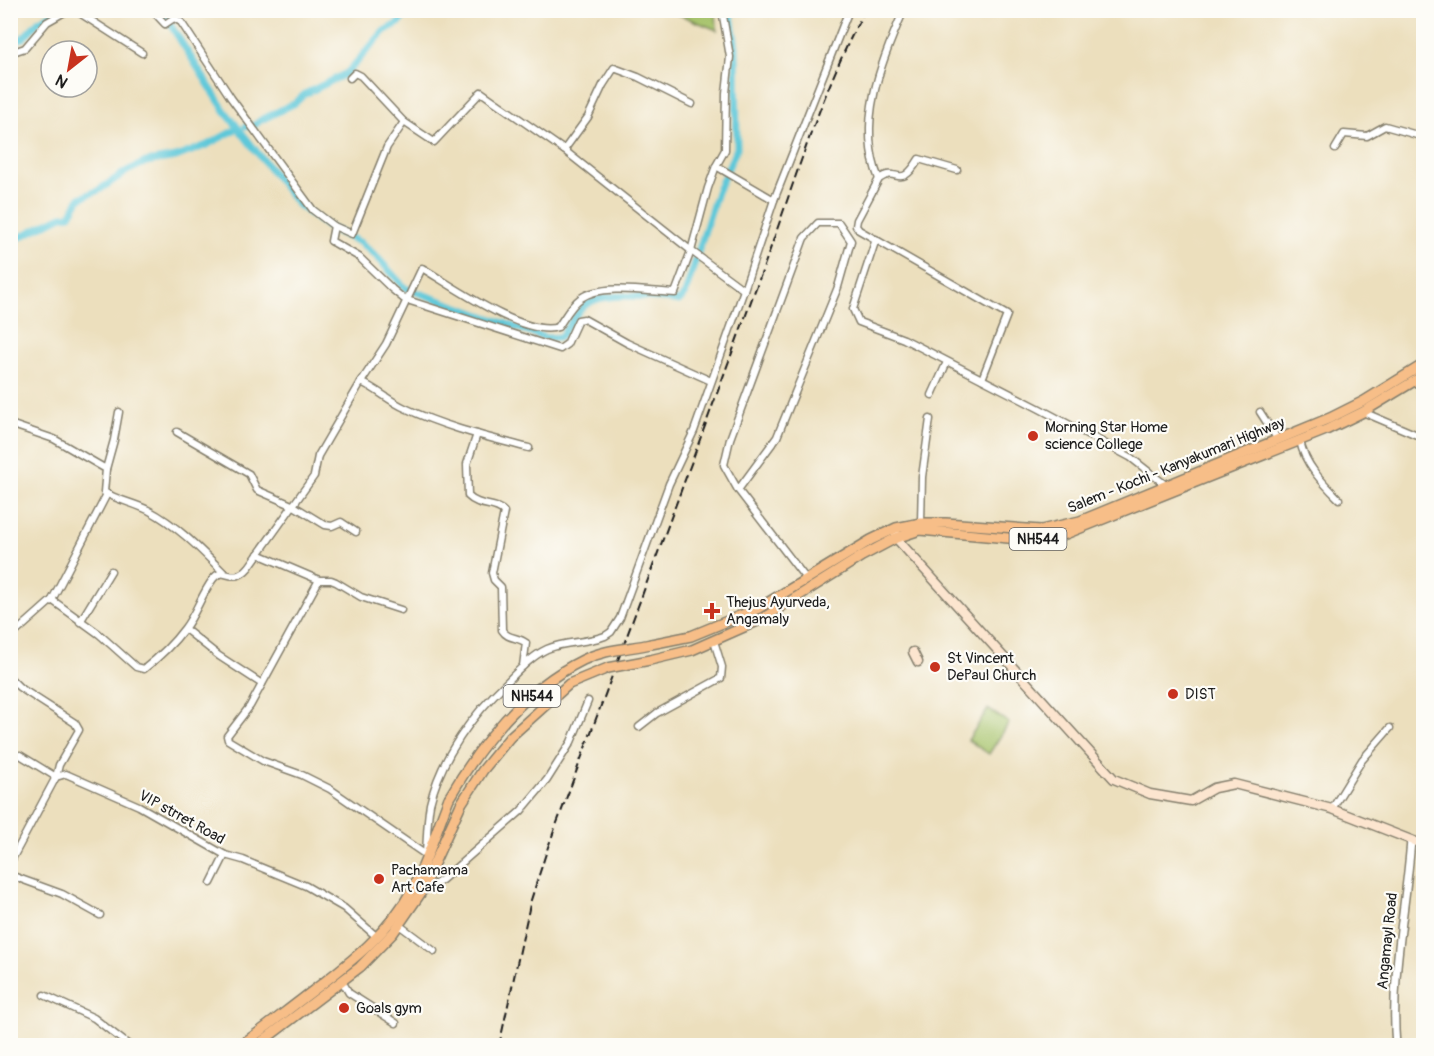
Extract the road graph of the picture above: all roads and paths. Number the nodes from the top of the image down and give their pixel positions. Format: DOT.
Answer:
graph roads {
  1 [pos="68,10"];
  2 [pos="75,10"];
  3 [pos="152,10"];
  4 [pos="722,10"];
  5 [pos="849,10"];
  6 [pos="904,10"];
  7 [pos="10,52"];
  8 [pos="142,53"];
  9 [pos="350,78"];
  10 [pos="692,104"];
  11 [pos="404,122"];
  12 [pos="1424,137"];
  13 [pos="1335,149"];
  14 [pos="564,150"];
  15 [pos="716,166"];
  16 [pos="957,170"];
  17 [pos="879,179"];
  18 [pos="774,200"];
  19 [pos="334,231"];
  20 [pos="876,239"];
  21 [pos="692,252"];
  22 [pos="744,290"];
  23 [pos="407,299"];
  24 [pos="947,362"];
  25 [pos="1424,364"];
  26 [pos="1424,375"];
  27 [pos="982,379"];
  28 [pos="711,381"];
  29 [pos="361,382"];
  30 [pos="932,395"];
  31 [pos="119,412"];
  32 [pos="1260,412"];
  33 [pos="1363,412"];
  34 [pos="930,420"];
  35 [pos="10,424"];
  36 [pos="177,432"];
  37 [pos="477,435"];
  38 [pos="1424,438"];
  39 [pos="1278,441"];
  40 [pos="1300,441"];
  41 [pos="529,448"];
  42 [pos="106,469"];
  43 [pos="1167,486"];
  44 [pos="738,490"];
  45 [pos="107,494"];
  46 [pos="1339,499"];
  47 [pos="294,506"];
  48 [pos="921,523"];
  49 [pos="356,532"];
  50 [pos="896,533"];
  51 [pos="258,554"];
  52 [pos="111,571"];
  53 [pos="224,573"];
  54 [pos="319,580"];
  55 [pos="807,580"];
  56 [pos="52,600"];
  57 [pos="400,610"];
  58 [pos="80,622"];
  59 [pos="184,628"];
  60 [pos="10,635"];
  61 [pos="691,636"];
  62 [pos="714,640"];
  63 [pos="692,650"];
  64 [pos="913,652"];
  65 [pos="918,662"];
  66 [pos="523,666"];
  67 [pos="10,678"];
  68 [pos="262,684"];
  69 [pos="588,701"];
  70 [pos="639,727"];
  71 [pos="1390,728"];
  72 [pos="21,755"];
  73 [pos="56,777"];
  74 [pos="1332,809"];
  75 [pos="1411,840"];
  76 [pos="1424,845"];
  77 [pos="225,855"];
  78 [pos="426,855"];
  79 [pos="10,863"];
  80 [pos="10,875"];
  81 [pos="212,883"];
  82 [pos="420,894"];
  83 [pos="100,915"];
  84 [pos="399,926"];
  85 [pos="377,936"];
  86 [pos="434,951"];
  87 [pos="339,978"];
  88 [pos="44,995"];
  89 [pos="396,1023"];
  90 [pos="261,1044"];
  91 [pos="130,1046"];
  92 [pos="239,1046"];
  93 [pos="1396,1046"];
  1 -- 7 [label="street"];
  2 -- 8 [label="street"];
  3 -- 19 [label="street"];
  4 -- 15 [label="street"];
  5 -- 18 [label="street"];
  6 -- 17 [label="street"];
  9 -- 11 [label="street"];
  10 -- 14 [label="street"];
  11 -- 14 [label="street"];
  11 -- 19 [label="street"];
  12 -- 13 [label="street"];
  14 -- 21 [label="street"];
  15 -- 18 [label="street"];
  15 -- 21 [label="street"];
  16 -- 17 [label="street"];
  17 -- 20 [label="street"];
  18 -- 22 [label="street"];
  19 -- 23 [label="street"];
  20 -- 24 [label="street"];
  20 -- 27 [label="street"];
  21 -- 22 [label="street"];
  21 -- 23 [label="street"];
  22 -- 28 [label="street"];
  23 -- 28 [label="street"];
  23 -- 29 [label="street"];
  24 -- 27 [label="street"];
  24 -- 30 [label="street"];
  25 -- 39 [label="highway, Salem - Kochi - Kanyakumari Highway / NH544"];
  26 -- 33 [label="highway, Salem - Kochi - Kanyakumari Highway / NH544"];
  27 -- 43 [label="street"];
  28 -- 66 [label="street"];
  29 -- 37 [label="street"];
  29 -- 47 [label="street"];
  31 -- 42 [label="street"];
  32 -- 39 [label="street"];
  33 -- 38 [label="street"];
  33 -- 40 [label="highway, Salem - Kochi - Kanyakumari Highway / NH544"];
  34 -- 48 [label="street"];
  35 -- 42 [label="street"];
  36 -- 47 [label="street"];
  37 -- 41 [label="street"];
  37 -- 66 [label="street"];
  39 -- 43 [label="highway, Salem - Kochi - Kanyakumari Highway / NH544"];
  40 -- 46 [label="street"];
  40 -- 50 [label="highway, Salem - Kochi - Kanyakumari Highway / NH544"];
  42 -- 45 [label="street"];
  43 -- 48 [label="highway, Salem - Kochi - Kanyakumari Highway / NH544"];
  44 -- 44 [label="street"];
  44 -- 55 [label="street"];
  45 -- 53 [label="street"];
  45 -- 56 [label="street"];
  47 -- 49 [label="street"];
  47 -- 51 [label="street"];
  48 -- 50 [label="highway, Salem - Kochi - Kanyakumari Highway / NH544"];
  50 -- 55 [label="highway, Salem - Kochi - Kanyakumari Highway / NH544"];
  50 -- 62 [label="highway, Salem - Kochi - Kanyakumari Highway / NH544"];
  50 -- 74 [label="main road"];
  51 -- 53 [label="street"];
  51 -- 54 [label="street"];
  52 -- 58 [label="street"];
  53 -- 59 [label="street"];
  54 -- 57 [label="street"];
  54 -- 68 [label="street"];
  55 -- 61 [label="highway, Salem - Kochi - Kanyakumari Highway / NH544"];
  56 -- 58 [label="street"];
  56 -- 60 [label="street"];
  58 -- 59 [label="street"];
  59 -- 68 [label="street"];
  61 -- 63 [label="highway"];
  61 -- 78 [label="highway, Salem - Kochi - Kanyakumari Highway / NH544, bridge"];
  62 -- 63 [label="highway, Salem - Kochi - Kanyakumari Highway / NH544"];
  62 -- 70 [label="street"];
  63 -- 82 [label="highway, Salem - Kochi - Kanyakumari Highway / NH544, bridge"];
  64 -- 65 [label="main road"];
  66 -- 78 [label="street"];
  67 -- 73 [label="street"];
  68 -- 78 [label="street"];
  69 -- 82 [label="street"];
  71 -- 74 [label="street"];
  72 -- 73 [label="street"];
  73 -- 77 [label="street, VIP strret Road"];
  73 -- 79 [label="street"];
  74 -- 75 [label="main road"];
  75 -- 76 [label="main road"];
  75 -- 93 [label="street, Angamayl Road"];
  77 -- 81 [label="street"];
  77 -- 85 [label="street, VIP strret Road"];
  78 -- 85 [label="highway, Salem - Kochi - Kanyakumari Highway / NH544"];
  80 -- 83 [label="street"];
  82 -- 84 [label="highway, Salem - Kochi - Kanyakumari Highway / NH544"];
  84 -- 86 [label="street"];
  84 -- 87 [label="highway, Salem - Kochi - Kanyakumari Highway / NH544"];
  85 -- 87 [label="highway, Salem - Kochi - Kanyakumari Highway / NH544"];
  87 -- 89 [label="street"];
  87 -- 90 [label="highway, Salem - Kochi - Kanyakumari Highway / NH544"];
  87 -- 92 [label="highway, Salem - Kochi - Kanyakumari Highway / NH544"];
  88 -- 91 [label="street"];
}
